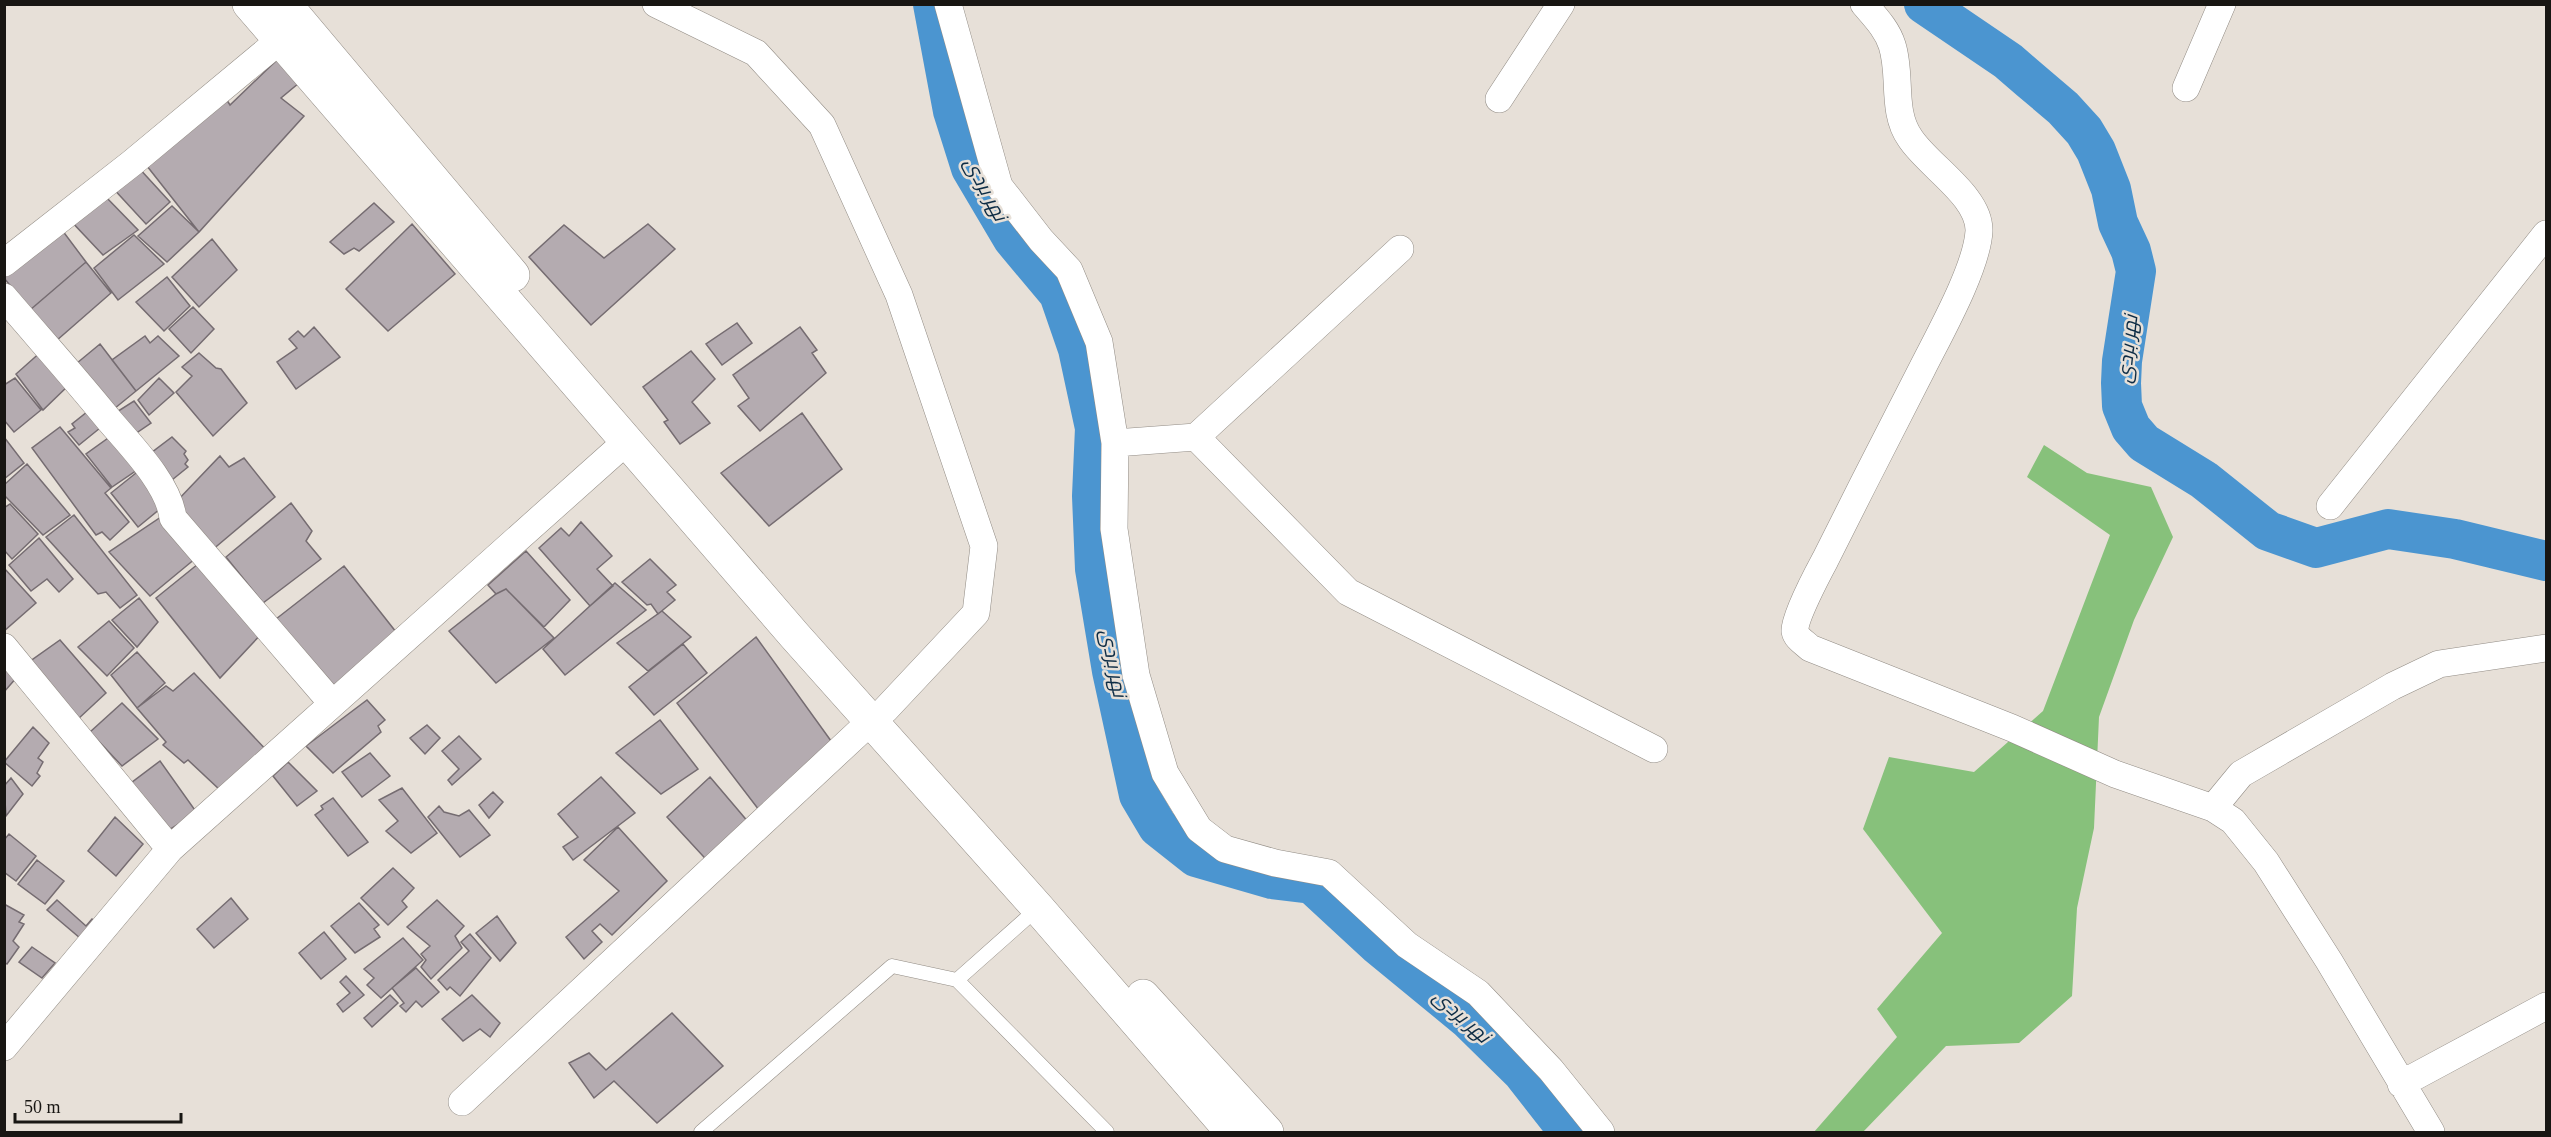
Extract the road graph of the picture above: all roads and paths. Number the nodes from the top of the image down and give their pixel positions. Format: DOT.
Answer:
graph roads {
  1 [pos="249,4"];
  2 [pos="285,4"];
  3 [pos="656,4"];
  4 [pos="948,4"];
  5 [pos="1561,4"];
  6 [pos="1864,4"];
  7 [pos="2222,4"];
  8 [pos="280,40"];
  9 [pos="2186,88"];
  10 [pos="1499,99"];
  11 [pos="2547,234"];
  12 [pos="1400,249"];
  13 [pos="4,263"];
  14 [pos="4,297"];
  15 [pos="1196,437"];
  16 [pos="627,441"];
  17 [pos="1115,443"];
  18 [pos="2330,506"];
  19 [pos="4,647"];
  20 [pos="2547,648"];
  21 [pos="332,703"];
  22 [pos="878,716"];
  23 [pos="1654,749"];
  24 [pos="2213,808"];
  25 [pos="170,849"];
  26 [pos="1038,908"];
  27 [pos="957,980"];
  28 [pos="2547,1006"];
  29 [pos="4,1047"];
  30 [pos="2401,1083"];
  31 [pos="462,1102"];
  32 [pos="701,1132"];
  33 [pos="1107,1132"];
  34 [pos="1232,1132"];
  35 [pos="1267,1132"];
  36 [pos="1601,1132"];
  37 [pos="2431,1132"];
  1 -- 8 [label="main road"];
  2 -- 22 [label="main road"];
  3 -- 22 [label="street"];
  4 -- 17 [label="street"];
  5 -- 10 [label="street"];
  6 -- 24 [label="street"];
  7 -- 9 [label="street"];
  8 -- 13 [label="street"];
  8 -- 16 [label="main road"];
  11 -- 18 [label="street"];
  12 -- 15 [label="street"];
  14 -- 21 [label="street"];
  15 -- 17 [label="street"];
  15 -- 23 [label="street"];
  16 -- 21 [label="street"];
  16 -- 22 [label="main road"];
  17 -- 36 [label="street"];
  19 -- 25 [label="street"];
  20 -- 24 [label="street"];
  21 -- 25 [label="street"];
  22 -- 26 [label="main road"];
  22 -- 31 [label="street"];
  22 -- 35 [label="main road"];
  24 -- 30 [label="street"];
  25 -- 29 [label="street"];
  26 -- 27 [label="lane"];
  26 -- 34 [label="main road"];
  27 -- 32 [label="lane"];
  27 -- 33 [label="lane"];
  28 -- 30 [label="street"];
  30 -- 37 [label="street"];
}
